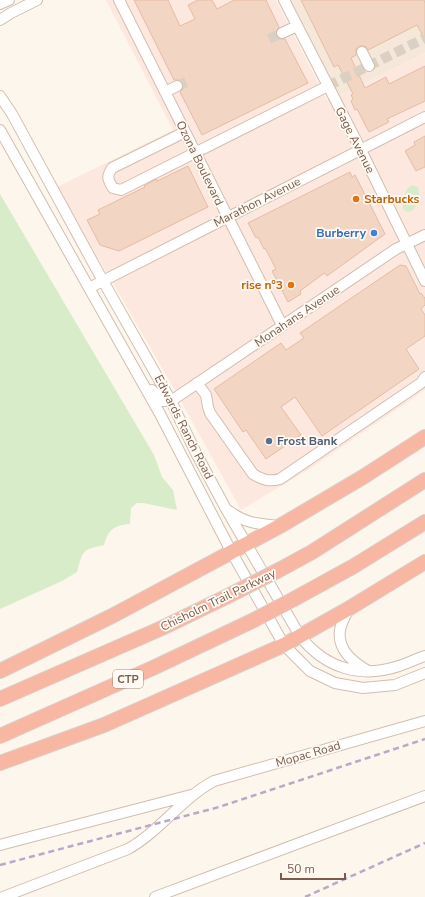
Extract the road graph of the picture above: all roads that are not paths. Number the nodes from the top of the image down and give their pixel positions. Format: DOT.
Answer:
graph roads {
  1 [pos="9,0"];
  2 [pos="37,0"];
  3 [pos="119,0"];
  4 [pos="284,0"];
  5 [pos="0,4"];
  6 [pos="0,20"];
  7 [pos="297,26"];
  8 [pos="282,33"];
  9 [pos="362,52"];
  10 [pos="369,66"];
  11 [pos="177,86"];
  12 [pos="328,86"];
  13 [pos="165,92"];
  14 [pos="0,96"];
  15 [pos="425,117"];
  16 [pos="0,130"];
  17 [pos="185,132"];
  18 [pos="361,150"];
  19 [pos="195,153"];
  20 [pos="227,217"];
  21 [pos="425,235"];
  22 [pos="406,243"];
  23 [pos="103,280"];
  24 [pos="425,281"];
  25 [pos="89,288"];
  26 [pos="282,325"];
  27 [pos="136,370"];
  28 [pos="425,377"];
  29 [pos="197,384"];
  30 [pos="171,401"];
  31 [pos="160,414"];
  32 [pos="425,437"];
  33 [pos="196,453"];
  34 [pos="425,480"];
  35 [pos="226,509"];
  36 [pos="425,522"];
  37 [pos="280,526"];
  38 [pos="246,543"];
  39 [pos="231,551"];
  40 [pos="425,562"];
  41 [pos="348,609"];
  42 [pos="300,636"];
  43 [pos="284,645"];
  44 [pos="425,656"];
  45 [pos="0,671"];
  46 [pos="368,671"];
  47 [pos="425,673"];
  48 [pos="0,699"];
  49 [pos="425,721"];
  50 [pos="0,736"];
  51 [pos="0,763"];
  52 [pos="195,794"];
  53 [pos="425,796"];
  54 [pos="0,845"];
  55 [pos="3,897"];
  56 [pos="155,897"];
  1 -- 5 [label="street"];
  2 -- 6 [label="street"];
  3 -- 13 [label="street, Ozona Boulevard"];
  4 -- 7 [label="street, Gage Avenue"];
  7 -- 8 [label="street"];
  7 -- 12 [label="street, Gage Avenue"];
  9 -- 10 [label="street"];
  11 -- 13 [label="street"];
  12 -- 18 [label="street, Gage Avenue"];
  12 -- 19 [label="street"];
  13 -- 17 [label="street, Ozona Boulevard"];
  14 -- 23 [label="street, Edwards Ranch Road"];
  15 -- 18 [label="street, Marathon Avenue"];
  16 -- 25 [label="street, Edwards Ranch Road"];
  17 -- 19 [label="street, Ozona Boulevard"];
  17 -- 19 [label="street"];
  18 -- 20 [label="street, Marathon Avenue"];
  18 -- 22 [label="street, Gage Avenue"];
  19 -- 20 [label="street, Ozona Boulevard"];
  20 -- 23 [label="street, Marathon Avenue"];
  20 -- 26 [label="street, Ozona Boulevard"];
  21 -- 22 [label="street, Monahans Avenue"];
  22 -- 24 [label="street, Gage Avenue"];
  22 -- 26 [label="street, Monahans Avenue"];
  23 -- 25 [label="street, Marathon Avenue"];
  23 -- 30 [label="street, Edwards Ranch Road"];
  25 -- 27 [label="street, Edwards Ranch Road"];
  26 -- 29 [label="street, Monahans Avenue"];
  27 -- 30 [label="street"];
  27 -- 31 [label="street, Edwards Ranch Road"];
  28 -- 29 [label="street"];
  29 -- 30 [label="street, Monahans Avenue"];
  30 -- 33 [label="street, Edwards Ranch Road"];
  31 -- 33 [label="street"];
  31 -- 39 [label="street, Edwards Ranch Road"];
  32 -- 37 [label="highway"];
  33 -- 35 [label="street, Edwards Ranch Road"];
  34 -- 48 [label="highway, Chisholm Trail Parkway, bridge"];
  35 -- 37 [label="street"];
  35 -- 38 [label="street, Edwards Ranch Road"];
  36 -- 50 [label="highway, CTP, bridge"];
  37 -- 38 [label="highway"];
  38 -- 39 [label="highway"];
  38 -- 42 [label="street, Edwards Ranch Road"];
  39 -- 43 [label="street, Edwards Ranch Road"];
  39 -- 45 [label="highway"];
  40 -- 41 [label="highway"];
  41 -- 42 [label="highway"];
  41 -- 46 [label="street"];
  42 -- 43 [label="highway"];
  42 -- 46 [label="street, Edwards Ranch Road"];
  43 -- 47 [label="street, Edwards Ranch Road"];
  43 -- 51 [label="highway"];
  44 -- 46 [label="street, Edwards Ranch Road"];
  49 -- 52 [label="street, Mopac Road"];
  52 -- 54 [label="street, Mopac Road"];
  52 -- 55 [label="street, Mopac Road"];
  53 -- 56 [label="street"];
}
